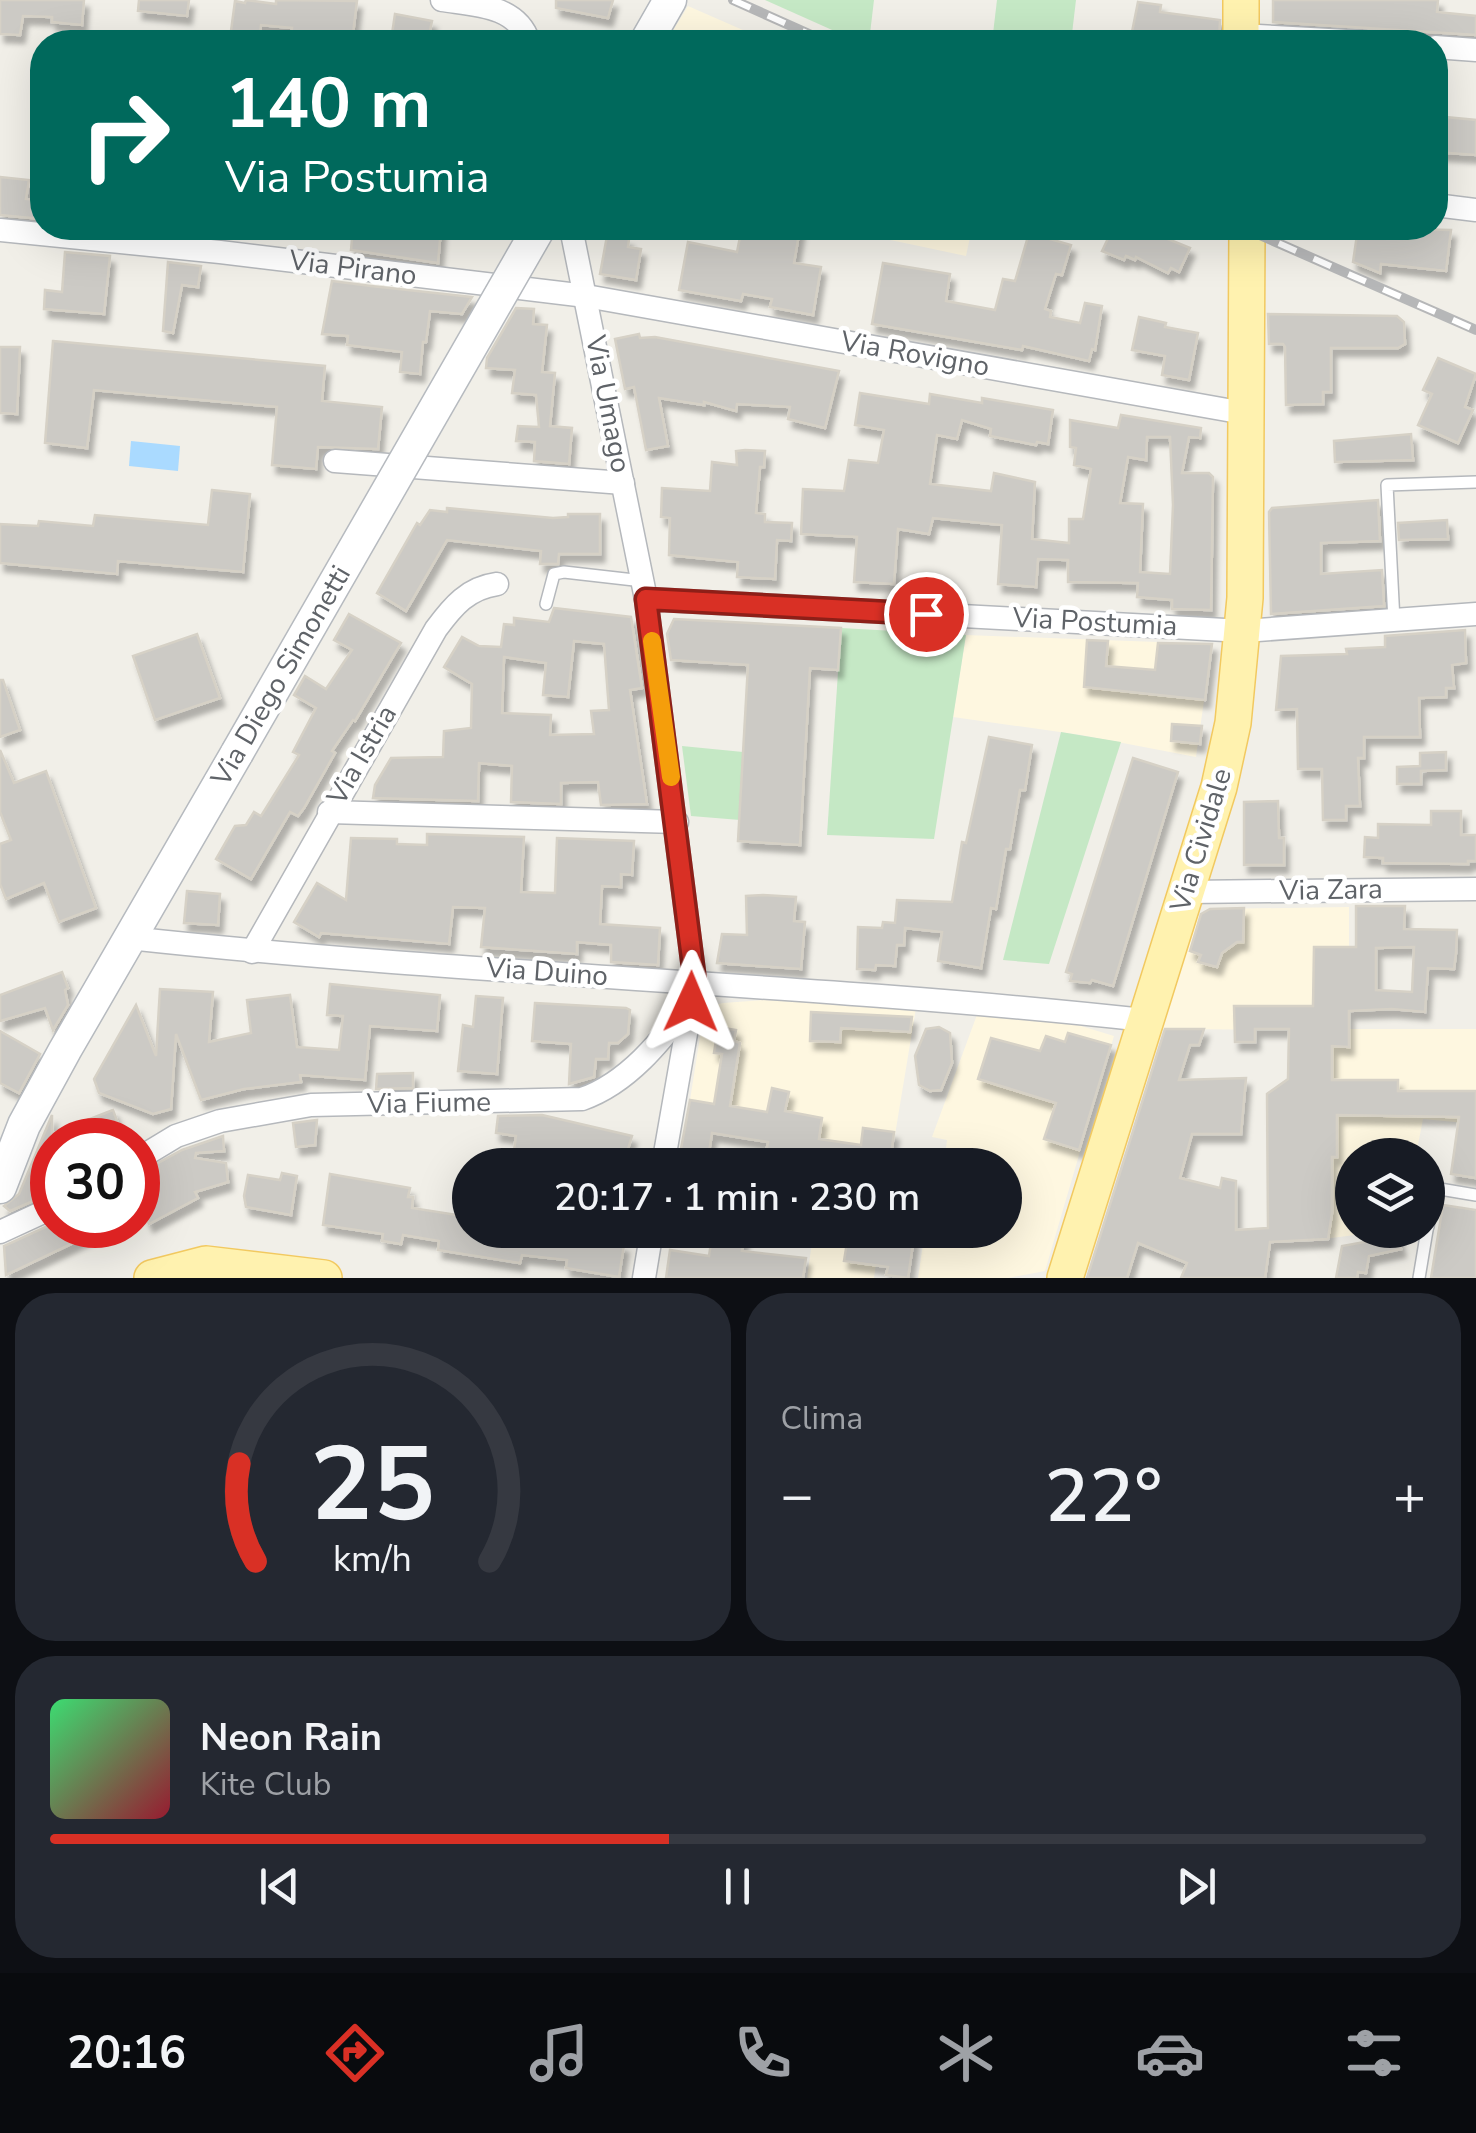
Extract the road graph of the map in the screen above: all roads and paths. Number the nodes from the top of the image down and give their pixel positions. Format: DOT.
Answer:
graph roads {
  1 [pos="442,0"];
  2 [pos="670,0"];
  3 [pos="1241,26"];
  4 [pos="524,30"];
  5 [pos="653,30"];
  6 [pos="1272,30"];
  7 [pos="1448,48"];
  8 [pos="1476,50"];
  9 [pos="1448,207"];
  10 [pos="1476,210"];
  11 [pos="0,230"];
  12 [pos="30,233"];
  13 [pos="100,240"];
  14 [pos="532,240"];
  15 [pos="574,240"];
  16 [pos="1234,240"];
  17 [pos="1246,240"];
  18 [pos="586,296"];
  19 [pos="1244,400"];
  20 [pos="335,460"];
  21 [pos="1476,482"];
  22 [pos="623,484"];
  23 [pos="497,584"];
  24 [pos="644,590"];
  25 [pos="546,604"];
  26 [pos="1476,614"];
  27 [pos="1394,620"];
  28 [pos="1244,631"];
  29 [pos="329,812"];
  30 [pos="677,822"];
  31 [pos="1476,889"];
  32 [pos="1187,892"];
  33 [pos="130,938"];
  34 [pos="252,952"];
  35 [pos="693,992"];
  36 [pos="1144,1020"];
  37 [pos="24,1125"];
  38 [pos="160,1146"];
  39 [pos="666,1148"];
  40 [pos="0,1158"];
  41 [pos="0,1187"];
  42 [pos="1445,1190"];
  43 [pos="1476,1195"];
  44 [pos="30,1218"];
  45 [pos="0,1232"];
  46 [pos="649,1248"];
  47 [pos="1424,1248"];
  48 [pos="152,1278"];
  49 [pos="324,1278"];
  50 [pos="644,1278"];
  51 [pos="1065,1278"];
  52 [pos="1420,1278"];
  1 -- 4 [label="street"];
  2 -- 5 [label="main road"];
  3 -- 6 [label="street"];
  7 -- 8 [label="street"];
  9 -- 10 [label="street"];
  11 -- 12 [label="street, Via Pirano"];
  13 -- 18 [label="street, Via Pirano"];
  14 -- 33 [label="main road, Via Diego Simonetti, bridge"];
  15 -- 18 [label="street, Via Umago"];
  16 -- 19 [label="main road, Via Cividale"];
  17 -- 19 [label="main road, Via Cividale"];
  18 -- 19 [label="street, Via Rovigno"];
  18 -- 22 [label="street, Via Umago"];
  19 -- 28 [label="main road, Via Cividale"];
  20 -- 22 [label="street"];
  21 -- 27 [label="lane"];
  22 -- 24 [label="street, Via Umago"];
  23 -- 29 [label="street, Via Istria"];
  24 -- 25 [label="lane"];
  24 -- 28 [label="street, Via Postumia"];
  24 -- 30 [label="street, Via Umago"];
  26 -- 27 [label="street, Via Postumia"];
  27 -- 28 [label="street, Via Postumia"];
  28 -- 32 [label="main road, Via Cividale"];
  29 -- 30 [label="street"];
  29 -- 34 [label="street, Via Istria"];
  30 -- 35 [label="street, Via Umago"];
  31 -- 32 [label="street, Via Zara"];
  32 -- 36 [label="main road, Via Cividale"];
  33 -- 34 [label="street, Via Duino"];
  33 -- 37 [label="main road, Via Diego Simonetti"];
  34 -- 35 [label="street, Via Duino"];
  35 -- 36 [label="street, Via Duino"];
  35 -- 38 [label="street, Via Fiume"];
  35 -- 39 [label="street, Via Umago"];
  36 -- 51 [label="main road, Via Cividale"];
  37 -- 40 [label="main road, Via Diego Simonetti"];
  37 -- 41 [label="main road, Via Diego Simonetti"];
  42 -- 43 [label="lane"];
  44 -- 45 [label="street"];
  46 -- 50 [label="street"];
  47 -- 52 [label="lane"];
  48 -- 49 [label="main road"];
}
